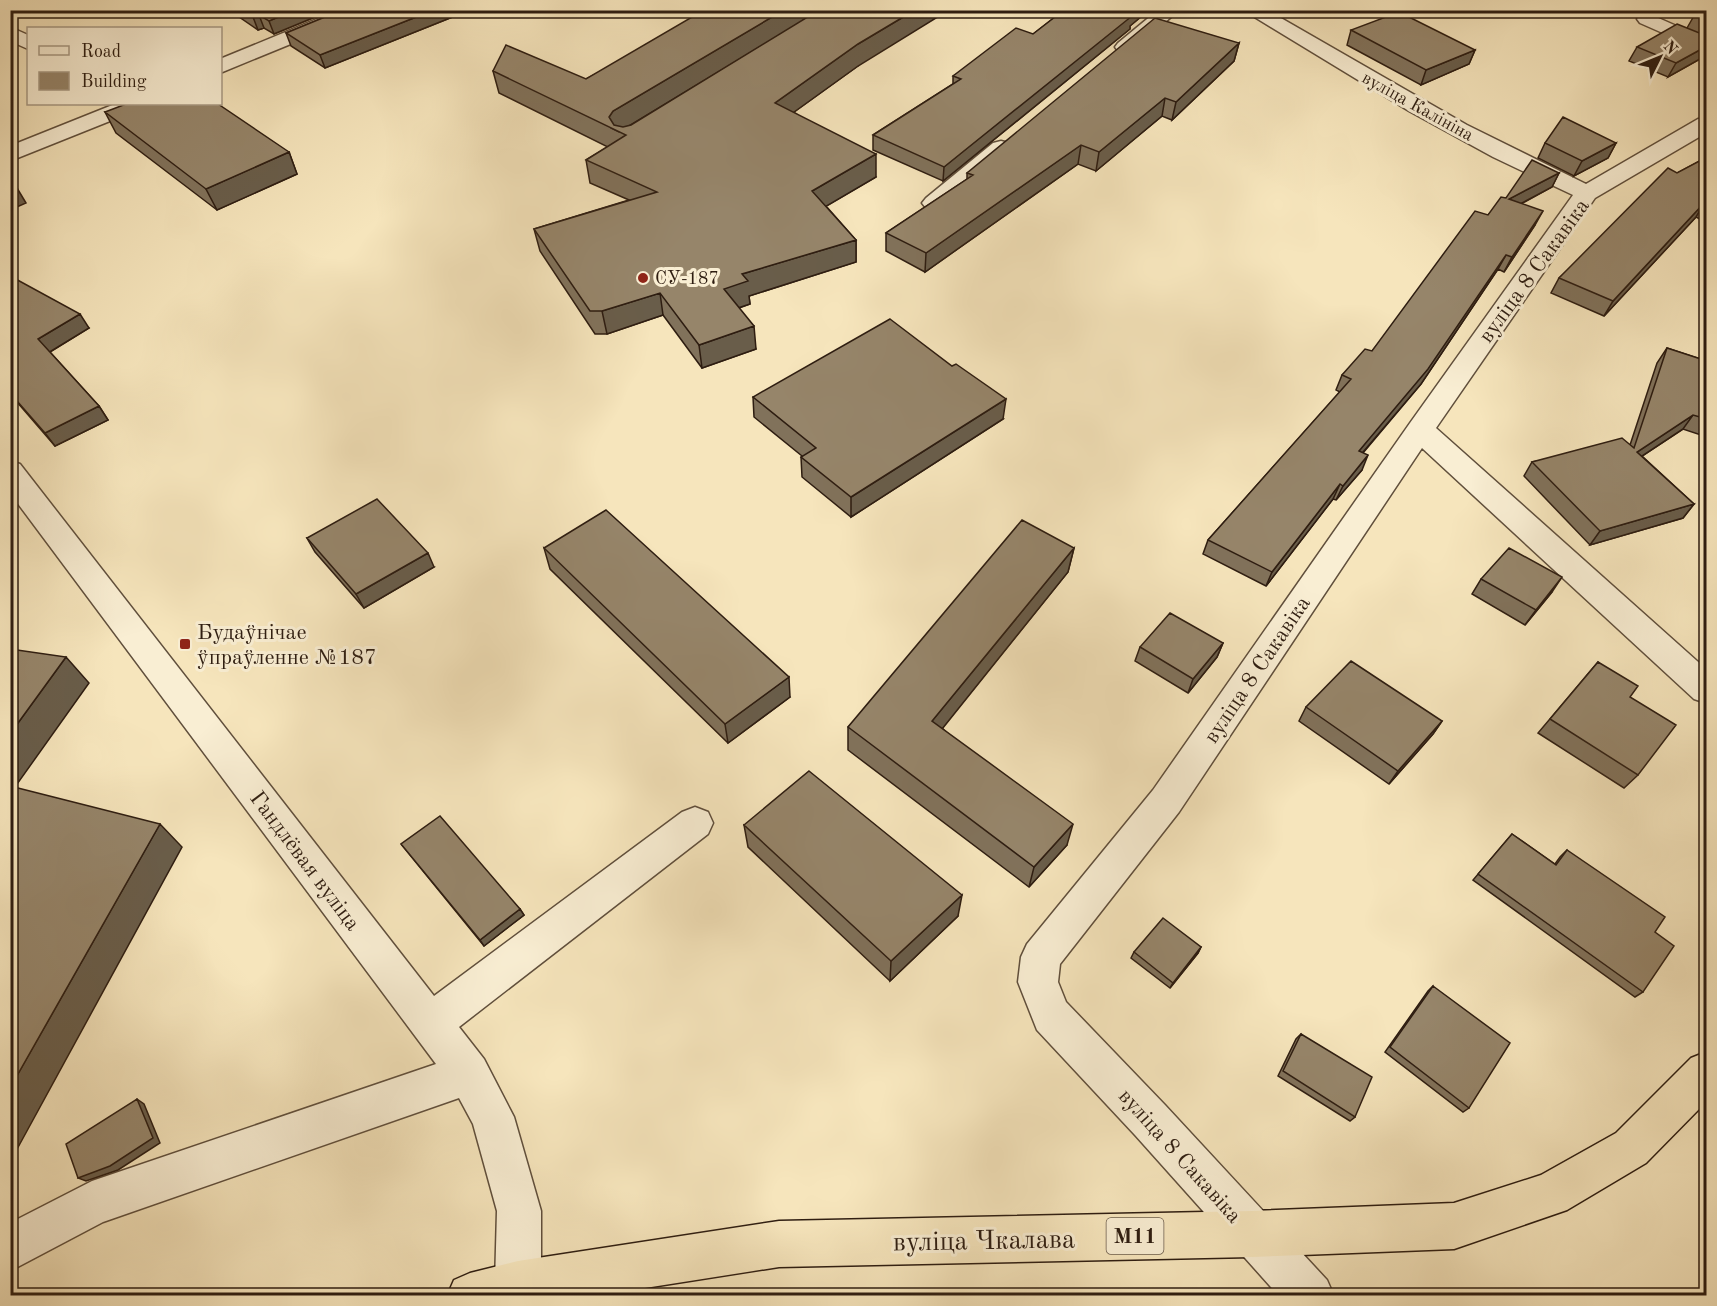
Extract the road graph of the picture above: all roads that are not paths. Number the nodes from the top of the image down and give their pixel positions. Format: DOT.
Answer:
graph roads {
  1 [pos="357,10"];
  2 [pos="1170,10"];
  3 [pos="1252,10"];
  4 [pos="1647,19"];
  5 [pos="10,33"];
  6 [pos="27,42"];
  7 [pos="1707,45"];
  8 [pos="1106,62"];
  9 [pos="222,66"];
  10 [pos="130,105"];
  11 [pos="1707,123"];
  12 [pos="1016,136"];
  13 [pos="10,154"];
  14 [pos="1587,193"];
  15 [pos="934,202"];
  16 [pos="1420,430"];
  17 [pos="10,471"];
  18 [pos="1707,689"];
  19 [pos="695,823"];
  20 [pos="431,1023"];
  21 [pos="1707,1073"];
  22 [pos="469,1074"];
  23 [pos="1252,1234"];
  24 [pos="10,1248"];
  25 [pos="518,1284"];
  26 [pos="470,1296"];
  27 [pos="1311,1296"];
  1 -- 9 [label="street"];
  2 -- 8 [label="street"];
  3 -- 14 [label="street, вуліца Калініна"];
  4 -- 7 [label="street"];
  5 -- 6 [label="street"];
  10 -- 13 [label="street"];
  11 -- 14 [label="street, вуліца 8 Сакавіка"];
  12 -- 15 [label="street"];
  14 -- 16 [label="street, вуліца 8 Сакавіка"];
  16 -- 18 [label="street"];
  16 -- 23 [label="street, вуліца 8 Сакавіка"];
  17 -- 20 [label="street, Гандлёвая вуліца"];
  19 -- 20 [label="street"];
  20 -- 22 [label="street, Гандлёвая вуліца"];
  21 -- 23 [label="highway, вуліца Чкалава / М11"];
  22 -- 24 [label="street"];
  22 -- 25 [label="street, Гандлёвая вуліца"];
  23 -- 25 [label="highway, вуліца Чкалава / М11"];
  23 -- 27 [label="street, вуліца 8 Сакавіка"];
  25 -- 26 [label="highway, вуліца Чкалава / М11"];
}
